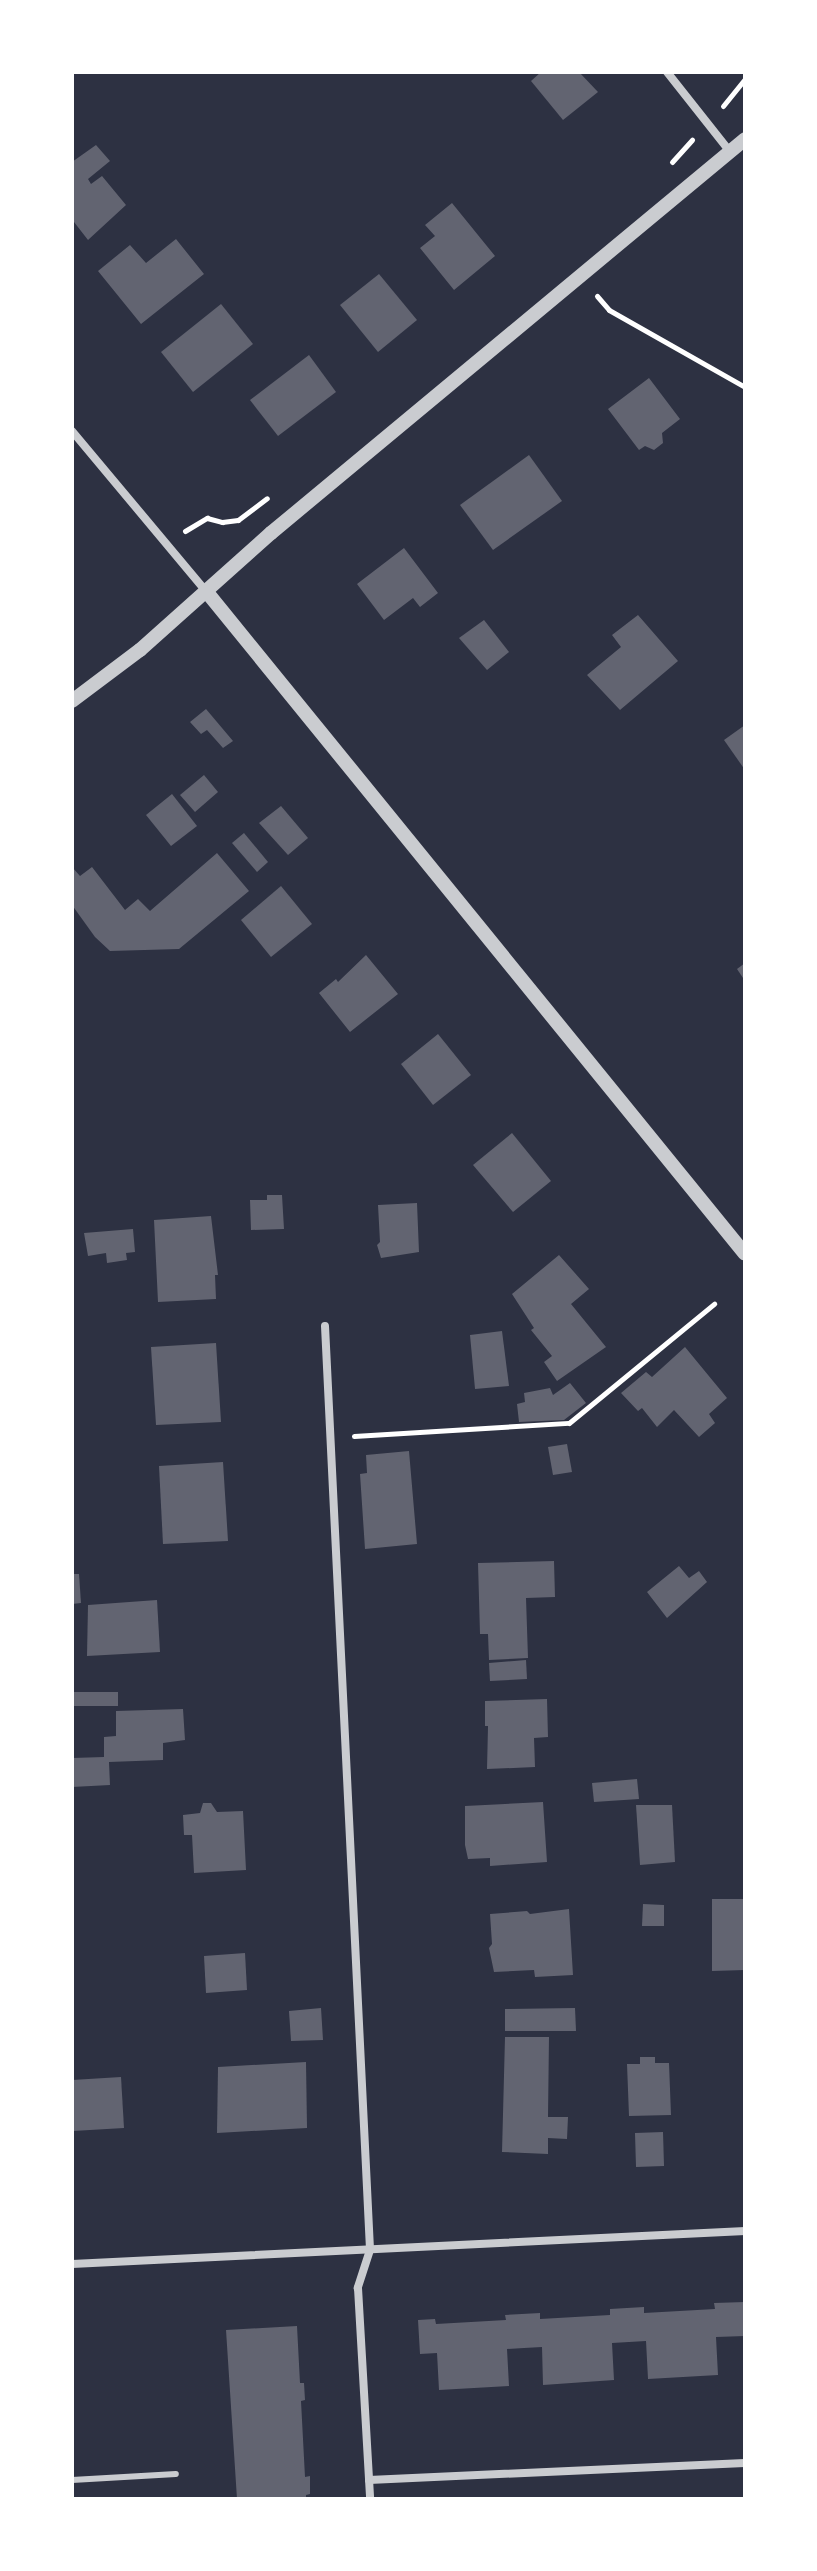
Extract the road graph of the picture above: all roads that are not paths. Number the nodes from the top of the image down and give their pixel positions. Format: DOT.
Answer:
graph roads {
  1 [pos="667,72"];
  2 [pos="745,139"];
  3 [pos="732,153"];
  4 [pos="72,431"];
  5 [pos="206,591"];
  6 [pos="72,701"];
  7 [pos="745,1254"];
  8 [pos="325,1326"];
  9 [pos="745,2231"];
  10 [pos="370,2250"];
  11 [pos="72,2264"];
  12 [pos="745,2463"];
  13 [pos="176,2474"];
  14 [pos="72,2480"];
  15 [pos="369,2480"];
  16 [pos="370,2499"];
  1 -- 3 [label="street"];
  2 -- 3 [label="street"];
  3 -- 5 [label="street"];
  4 -- 5 [label="street"];
  5 -- 6 [label="street"];
  5 -- 7 [label="street"];
  8 -- 10 [label="street"];
  9 -- 10 [label="street"];
  10 -- 11 [label="street"];
  10 -- 15 [label="street"];
  12 -- 15 [label="street"];
  13 -- 14 [label="lane"];
  15 -- 16 [label="street"];
}
